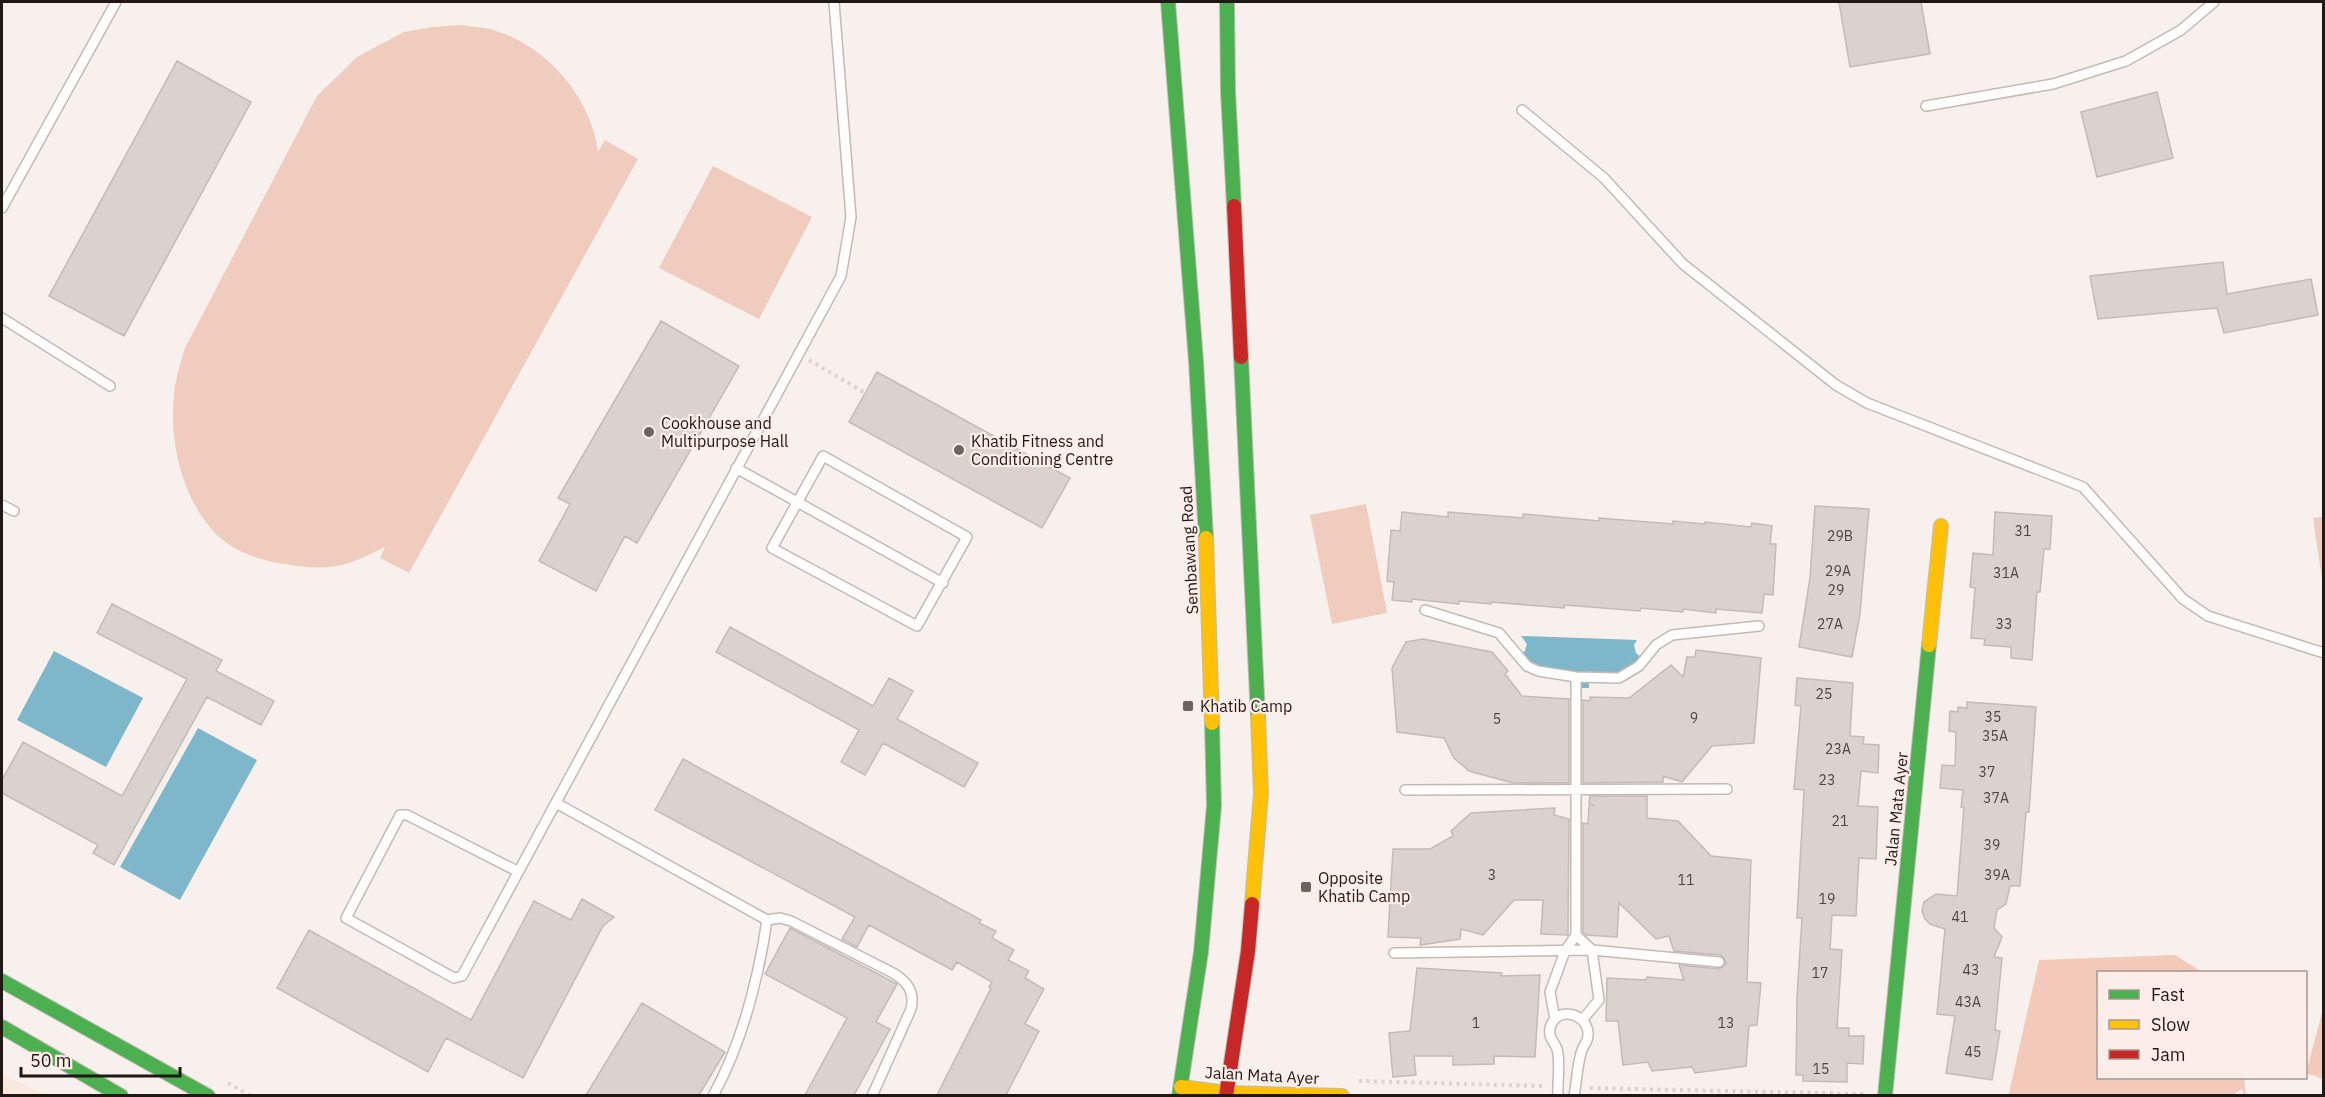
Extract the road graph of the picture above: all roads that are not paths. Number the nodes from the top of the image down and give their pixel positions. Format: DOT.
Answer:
graph roads {
  1 [pos="116,2"];
  2 [pos="834,2"];
  3 [pos="1168,2"];
  4 [pos="1227,2"];
  5 [pos="2214,2"];
  6 [pos="1926,106"];
  7 [pos="1522,110"];
  8 [pos="2,208"];
  9 [pos="2,318"];
  10 [pos="110,386"];
  11 [pos="736,468"];
  12 [pos="797,503"];
  13 [pos="2,505"];
  14 [pos="14,511"];
  15 [pos="1941,526"];
  16 [pos="943,583"];
  17 [pos="1425,610"];
  18 [pos="1759,626"];
  19 [pos="2324,653"];
  20 [pos="1576,677"];
  21 [pos="1727,789"];
  22 [pos="1405,790"];
  23 [pos="1576,790"];
  24 [pos="556,803"];
  25 [pos="517,871"];
  26 [pos="767,920"];
  27 [pos="1576,935"];
  28 [pos="1592,950"];
  29 [pos="1565,951"];
  30 [pos="1394,952"];
  31 [pos="1719,962"];
  32 [pos="2,981"];
  33 [pos="1555,1019"];
  34 [pos="1583,1019"];
  35 [pos="2,1027"];
  36 [pos="1180,1091"];
  37 [pos="1226,1094"];
  38 [pos="121,1095"];
  39 [pos="208,1095"];
  40 [pos="713,1095"];
  41 [pos="872,1095"];
  42 [pos="1290,1095"];
  43 [pos="1342,1095"];
  44 [pos="1558,1095"];
  45 [pos="1574,1095"];
  46 [pos="1885,1095"];
  1 -- 8 [label="lane"];
  2 -- 11 [label="lane"];
  3 -- 36 [label="main road, Sembawang Road"];
  4 -- 37 [label="main road"];
  5 -- 6 [label="lane"];
  7 -- 19 [label="lane"];
  9 -- 10 [label="lane"];
  11 -- 12 [label="lane"];
  11 -- 24 [label="lane"];
  12 -- 16 [label="lane"];
  12 -- 16 [label="lane"];
  12 -- 16 [label="lane"];
  13 -- 14 [label="lane"];
  15 -- 46 [label="main road, Jalan Mata Ayer"];
  17 -- 20 [label="lane"];
  18 -- 20 [label="lane"];
  20 -- 23 [label="lane"];
  21 -- 23 [label="lane"];
  22 -- 23 [label="lane"];
  23 -- 27 [label="lane"];
  24 -- 25 [label="lane"];
  24 -- 26 [label="lane"];
  25 -- 25 [label="lane"];
  26 -- 40 [label="lane"];
  26 -- 41 [label="lane"];
  27 -- 28 [label="lane"];
  27 -- 29 [label="lane"];
  28 -- 29 [label="lane"];
  28 -- 31 [label="lane"];
  28 -- 34 [label="lane"];
  29 -- 30 [label="lane"];
  29 -- 33 [label="lane"];
  32 -- 39 [label="main road"];
  33 -- 34 [label="lane"];
  33 -- 44 [label="lane"];
  34 -- 45 [label="lane"];
  35 -- 38 [label="main road"];
  36 -- 37 [label="main road, Jalan Mata Ayer"];
  37 -- 42 [label="main road, Jalan Mata Ayer"];
  42 -- 43 [label="main road, Jalan Mata Ayer"];
}
